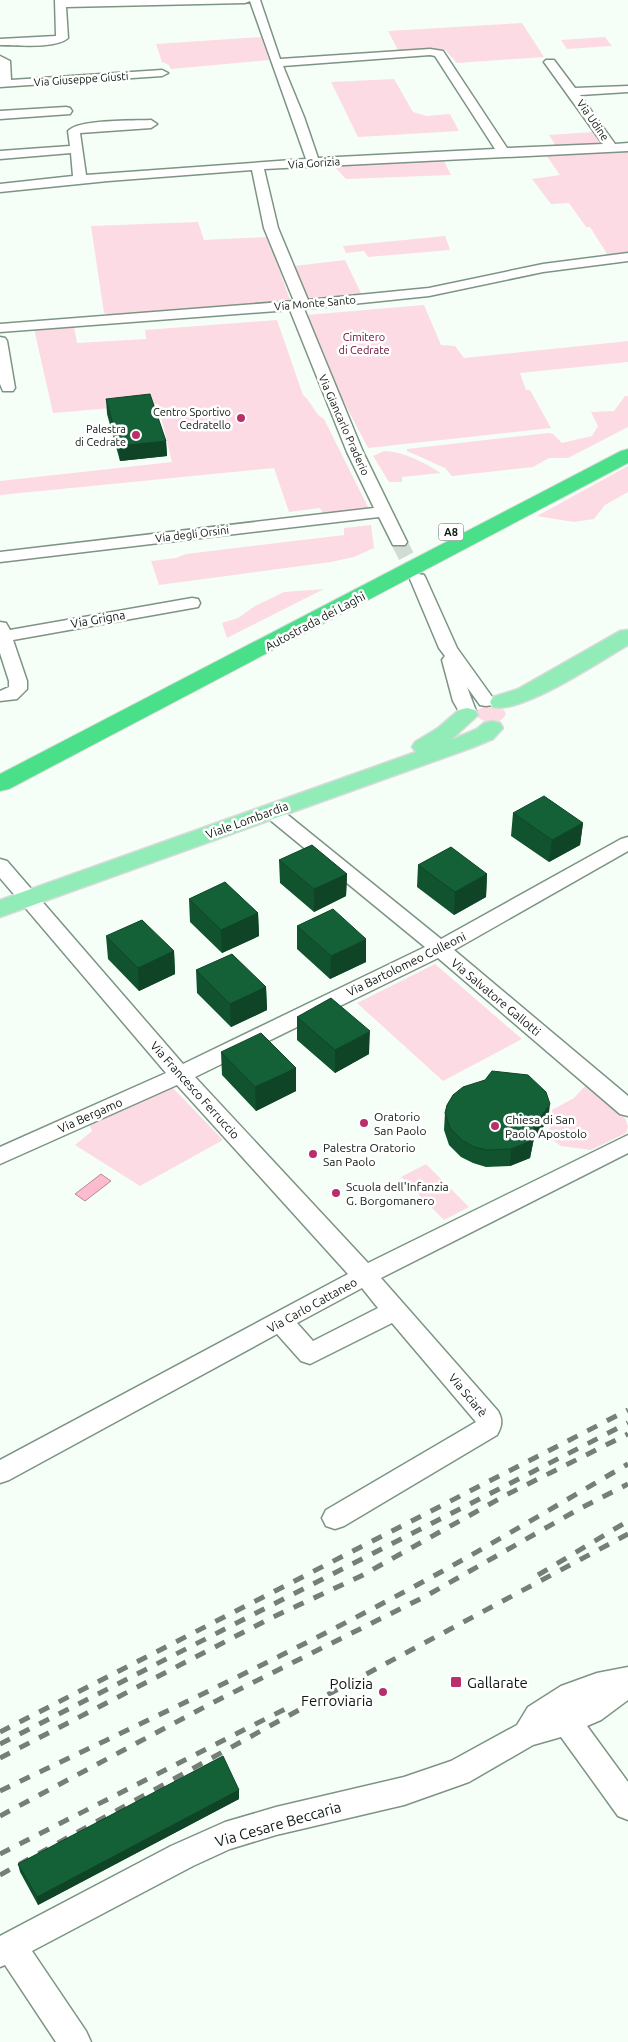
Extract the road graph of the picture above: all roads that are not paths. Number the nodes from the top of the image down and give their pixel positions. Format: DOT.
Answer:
graph roads {
  1 [pos="245,0"];
  2 [pos="255,0"];
  3 [pos="60,2"];
  4 [pos="0,42"];
  5 [pos="0,59"];
  6 [pos="550,62"];
  7 [pos="276,63"];
  8 [pos="162,74"];
  9 [pos="3,83"];
  10 [pos="628,89"];
  11 [pos="574,92"];
  12 [pos="66,111"];
  13 [pos="0,115"];
  14 [pos="151,124"];
  15 [pos="0,144"];
  16 [pos="75,144"];
  17 [pos="628,147"];
  18 [pos="612,148"];
  19 [pos="504,151"];
  20 [pos="0,155"];
  21 [pos="313,163"];
  22 [pos="257,166"];
  23 [pos="80,179"];
  24 [pos="0,188"];
  25 [pos="628,257"];
  26 [pos="299,305"];
  27 [pos="0,328"];
  28 [pos="0,341"];
  29 [pos="8,388"];
  30 [pos="628,440"];
  31 [pos="628,455"];
  32 [pos="383,512"];
  33 [pos="399,542"];
  34 [pos="0,557"];
  35 [pos="418,579"];
  36 [pos="192,603"];
  37 [pos="2,632"];
  38 [pos="628,636"];
  39 [pos="628,651"];
  40 [pos="0,696"];
  41 [pos="487,709"];
  42 [pos="0,766"];
  43 [pos="0,784"];
  44 [pos="271,811"];
  45 [pos="628,844"];
  46 [pos="0,865"];
  47 [pos="17,896"];
  48 [pos="0,909"];
  49 [pos="439,949"];
  50 [pos="180,1075"];
  51 [pos="628,1108"];
  52 [pos="628,1143"];
  53 [pos="0,1156"];
  54 [pos="365,1276"];
  55 [pos="395,1310"];
  56 [pos="281,1322"];
  57 [pos="0,1472"];
  58 [pos="334,1518"];
  59 [pos="628,1681"];
  60 [pos="567,1722"];
  61 [pos="527,1734"];
  62 [pos="628,1806"];
  63 [pos="5,1949"];
  64 [pos="75,2042"];
  1 -- 3 [label="street"];
  2 -- 7 [label="street"];
  3 -- 4 [label="street"];
  5 -- 9 [label="street"];
  6 -- 11 [label="street, Via Udine"];
  7 -- 19 [label="street"];
  7 -- 21 [label="street"];
  8 -- 9 [label="street, Via Giuseppe Giusti"];
  10 -- 11 [label="street, Via Udine"];
  11 -- 18 [label="street, Via Udine"];
  12 -- 13 [label="street"];
  14 -- 16 [label="street"];
  15 -- 16 [label="street"];
  16 -- 20 [label="street"];
  16 -- 23 [label="street"];
  17 -- 18 [label="street, Via Gorizia"];
  18 -- 19 [label="street, Via Gorizia"];
  19 -- 21 [label="street, Via Gorizia"];
  21 -- 22 [label="street, Via Gorizia"];
  22 -- 23 [label="street, Via Gorizia"];
  22 -- 26 [label="street, Via Giancarlo Praderio"];
  23 -- 24 [label="street, Via Gorizia"];
  25 -- 26 [label="street, Via Monte Santo"];
  26 -- 27 [label="street, Via Monte Santo"];
  26 -- 32 [label="street, Via Giancarlo Praderio"];
  28 -- 29 [label="street"];
  30 -- 42 [label="highway, Autostrada dei Laghi / A8"];
  31 -- 43 [label="highway, Autostrada dei Laghi / A8"];
  32 -- 33 [label="street, Via Giancarlo Praderio"];
  32 -- 34 [label="street, Via degli Orsini"];
  35 -- 41 [label="street"];
  36 -- 37 [label="street, Via Grigna"];
  37 -- 40 [label="street"];
  38 -- 41 [label="main road, Viale Lombardia"];
  39 -- 41 [label="main road, Viale Lombardia"];
  41 -- 44 [label="main road, Viale Lombardia"];
  41 -- 47 [label="main road, Viale Lombardia"];
  44 -- 47 [label="main road, Viale Lombardia"];
  44 -- 49 [label="street, Via Salvatore Gallotti"];
  45 -- 49 [label="street, Via Bartolomeo Colleoni"];
  46 -- 47 [label="street, Via Francesco Ferruccio"];
  47 -- 48 [label="main road, Viale Lombardia"];
  47 -- 50 [label="street, Via Francesco Ferruccio"];
  49 -- 50 [label="street, Via Bartolomeo Colleoni"];
  49 -- 51 [label="street, Via Salvatore Gallotti"];
  50 -- 53 [label="street, Via Bergamo"];
  50 -- 54 [label="street, Via Francesco Ferruccio"];
  52 -- 54 [label="street, Via Carlo Cattaneo"];
  54 -- 55 [label="street, Via Sciarè"];
  54 -- 56 [label="street, Via Carlo Cattaneo"];
  55 -- 56 [label="street"];
  55 -- 58 [label="street, Via Sciarè"];
  56 -- 57 [label="street, Via Carlo Cattaneo"];
  59 -- 60 [label="street, Via Cesare Beccaria"];
  59 -- 61 [label="street"];
  60 -- 61 [label="street, Via Cesare Beccaria"];
  60 -- 62 [label="street"];
  61 -- 63 [label="street, Via Cesare Beccaria"];
  63 -- 64 [label="street"];
}
